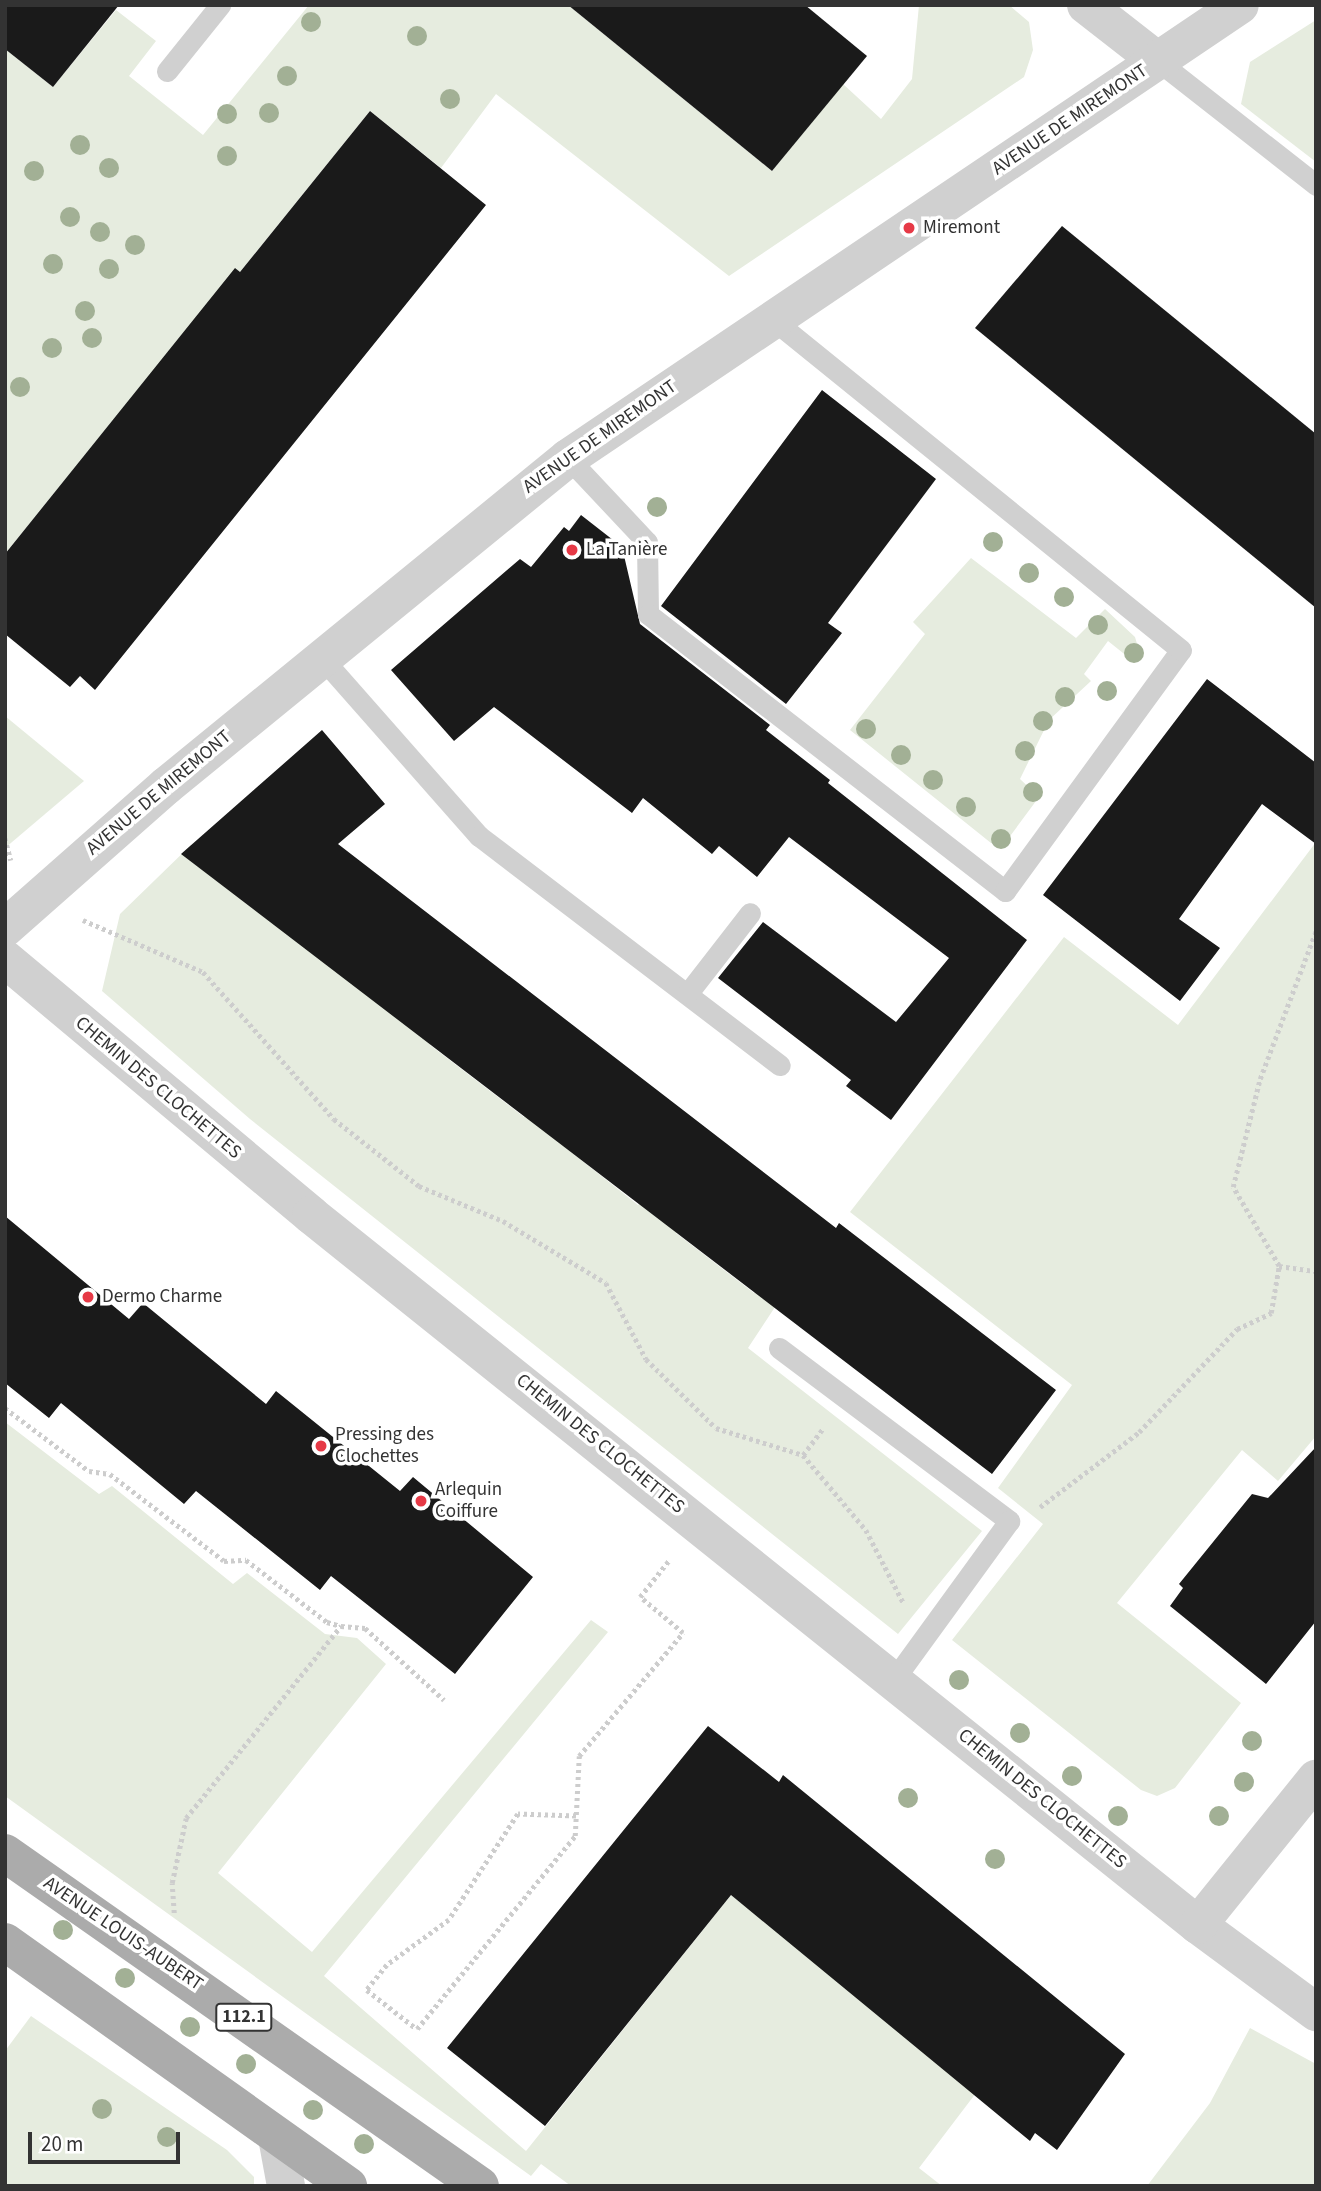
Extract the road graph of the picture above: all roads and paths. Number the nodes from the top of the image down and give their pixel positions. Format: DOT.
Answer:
graph roads {
  1 [pos="220,5"];
  2 [pos="1086,5"];
  3 [pos="1240,5"];
  4 [pos="1158,61"];
  5 [pos="167,71"];
  6 [pos="1316,185"];
  7 [pos="771,318"];
  8 [pos="568,458"];
  9 [pos="321,657"];
  10 [pos="5,838"];
  11 [pos="12,860"];
  12 [pos="750,913"];
  13 [pos="83,920"];
  14 [pos="5,928"];
  15 [pos="1316,931"];
  16 [pos="5,959"];
  17 [pos="688,993"];
  18 [pos="780,1065"];
  19 [pos="1279,1266"];
  20 [pos="1316,1271"];
  21 [pos="779,1348"];
  22 [pos="5,1408"];
  23 [pos="1009,1521"];
  24 [pos="675,1553"];
  25 [pos="341,1626"];
  26 [pos="923,1640"];
  27 [pos="894,1679"];
  28 [pos="444,1700"];
  29 [pos="1316,1779"];
  30 [pos="576,1816"];
  31 [pos="5,1853"];
  32 [pos="174,1914"];
  33 [pos="1198,1925"];
  34 [pos="5,1942"];
  35 [pos="1316,2012"];
  36 [pos="277,2137"];
  37 [pos="286,2186"];
  38 [pos="348,2186"];
  39 [pos="480,2186"];
  1 -- 5 [label="lane"];
  2 -- 4 [label="street"];
  3 -- 4 [label="street, AVENUE DE MIREMONT"];
  4 -- 6 [label="lane"];
  4 -- 7 [label="street, AVENUE DE MIREMONT"];
  7 -- 8 [label="street, AVENUE DE MIREMONT"];
  7 -- 8 [label="lane"];
  8 -- 9 [label="street, AVENUE DE MIREMONT"];
  9 -- 14 [label="street, AVENUE DE MIREMONT"];
  9 -- 17 [label="lane"];
  10 -- 11 [label="path"];
  12 -- 17 [label="lane"];
  13 -- 26 [label="path"];
  15 -- 19 [label="path"];
  16 -- 27 [label="street, CHEMIN DES CLOCHETTES"];
  17 -- 18 [label="lane"];
  19 -- 20 [label="path"];
  19 -- 23 [label="path"];
  21 -- 23 [label="lane"];
  22 -- 25 [label="path"];
  23 -- 26 [label="lane"];
  24 -- 30 [label="path"];
  25 -- 28 [label="path"];
  25 -- 32 [label="path"];
  26 -- 27 [label="lane"];
  27 -- 33 [label="street, CHEMIN DES CLOCHETTES"];
  29 -- 33 [label="street"];
  30 -- 30 [label="path"];
  31 -- 39 [label="main road, AVENUE LOUIS-AUBERT / 112.1"];
  33 -- 35 [label="street, CHEMIN DES CLOCHETTES"];
  34 -- 36 [label="main road"];
  36 -- 37 [label="street"];
  36 -- 38 [label="main road"];
}
